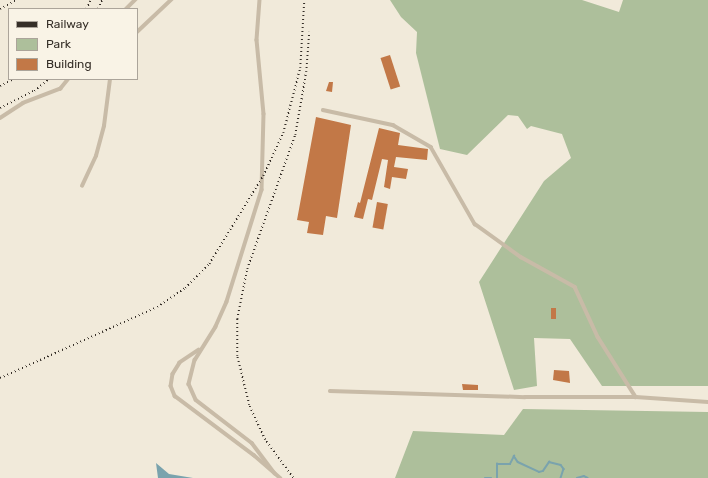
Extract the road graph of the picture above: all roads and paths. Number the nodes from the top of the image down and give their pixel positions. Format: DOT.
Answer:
graph roads {
  1 [pos="135,0"];
  2 [pos="171,0"];
  3 [pos="260,0"];
  4 [pos="127,8"];
  5 [pos="138,31"];
  6 [pos="67,80"];
  7 [pos="110,80"];
  8 [pos="323,110"];
  9 [pos="0,118"];
  10 [pos="82,186"];
  11 [pos="204,345"];
  12 [pos="330,391"];
  13 [pos="636,397"];
  14 [pos="708,402"];
  15 [pos="275,473"];
  16 [pos="280,478"];
  1 -- 4 [label="lane"];
  2 -- 5 [label="lane"];
  3 -- 11 [label="lane"];
  6 -- 9 [label="lane"];
  7 -- 10 [label="lane"];
  8 -- 13 [label="lane"];
  11 -- 15 [label="lane"];
  11 -- 15 [label="lane"];
  12 -- 13 [label="lane"];
  13 -- 14 [label="lane"];
  15 -- 16 [label="lane"];
}
